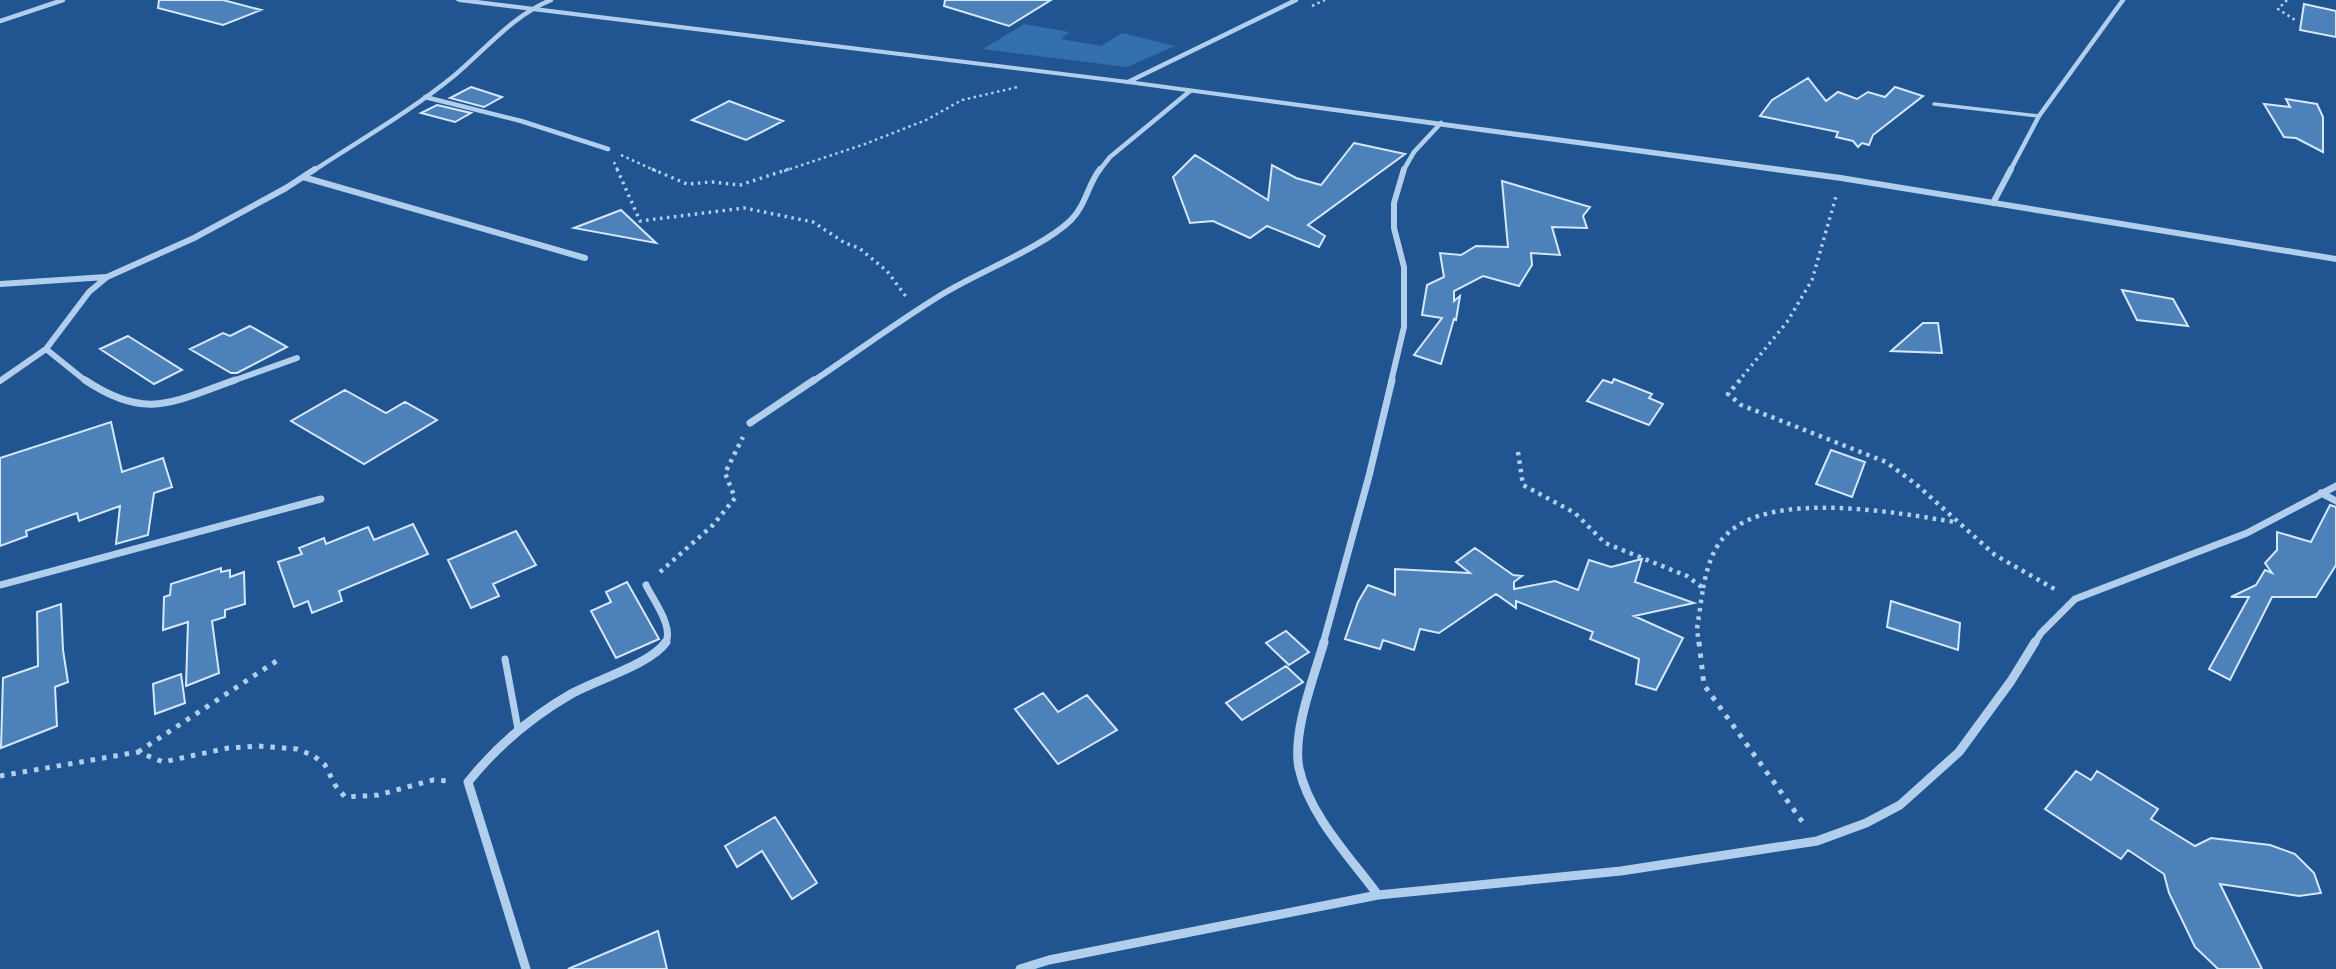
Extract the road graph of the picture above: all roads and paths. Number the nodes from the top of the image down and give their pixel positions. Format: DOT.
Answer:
graph roads {
  1 [pos="63,0"];
  2 [pos="459,0"];
  3 [pos="551,0"];
  4 [pos="1296,0"];
  5 [pos="2123,0"];
  6 [pos="2287,0"];
  7 [pos="529,9"];
  8 [pos="2295,20"];
  9 [pos="0,21"];
  10 [pos="1128,82"];
  11 [pos="1021,87"];
  12 [pos="1190,91"];
  13 [pos="425,97"];
  14 [pos="1934,104"];
  15 [pos="2039,116"];
  16 [pos="1441,123"];
  17 [pos="608,149"];
  18 [pos="303,177"];
  19 [pos="1841,178"];
  20 [pos="1993,203"];
  21 [pos="585,258"];
  22 [pos="2336,259"];
  23 [pos="107,277"];
  24 [pos="0,284"];
  25 [pos="915,311"];
  26 [pos="46,349"];
  27 [pos="297,358"];
  28 [pos="0,381"];
  29 [pos="750,423"];
  30 [pos="1518,452"];
  31 [pos="2336,486"];
  32 [pos="2321,493"];
  33 [pos="321,499"];
  34 [pos="2336,501"];
  35 [pos="1956,522"];
  36 [pos="646,584"];
  37 [pos="0,585"];
  38 [pos="1703,588"];
  39 [pos="2075,599"];
  40 [pos="505,659"];
  41 [pos="278,660"];
  42 [pos="518,729"];
  43 [pos="138,752"];
  44 [pos="0,776"];
  45 [pos="468,782"];
  46 [pos="1817,841"];
  47 [pos="1378,895"];
  48 [pos="526,969"];
  49 [pos="1020,969"];
  1 -- 9 [label="street"];
  2 -- 7 [label="street"];
  3 -- 7 [label="street"];
  4 -- 10 [label="street"];
  5 -- 15 [label="street"];
  6 -- 8 [label="path"];
  7 -- 10 [label="street"];
  7 -- 13 [label="street"];
  10 -- 12 [label="street"];
  11 -- 17 [label="path"];
  12 -- 16 [label="street"];
  12 -- 25 [label="street"];
  13 -- 17 [label="street"];
  13 -- 18 [label="street"];
  14 -- 15 [label="lane"];
  15 -- 20 [label="street"];
  16 -- 19 [label="street"];
  16 -- 47 [label="street"];
  17 -- 25 [label="path"];
  18 -- 21 [label="street"];
  18 -- 23 [label="street"];
  19 -- 20 [label="street"];
  19 -- 35 [label="path"];
  20 -- 22 [label="street"];
  23 -- 24 [label="street"];
  23 -- 26 [label="street"];
  25 -- 29 [label="street"];
  26 -- 27 [label="street"];
  26 -- 28 [label="street"];
  29 -- 36 [label="path"];
  30 -- 38 [label="path"];
  31 -- 32 [label="street"];
  32 -- 34 [label="street"];
  32 -- 39 [label="street"];
  33 -- 37 [label="street"];
  35 -- 38 [label="path"];
  35 -- 39 [label="path"];
  36 -- 42 [label="street"];
  38 -- 46 [label="path"];
  39 -- 46 [label="street"];
  40 -- 42 [label="lane"];
  41 -- 43 [label="path"];
  42 -- 45 [label="street"];
  43 -- 44 [label="path"];
  43 -- 45 [label="path"];
  45 -- 48 [label="street"];
  46 -- 47 [label="street"];
  47 -- 49 [label="street"];
}
